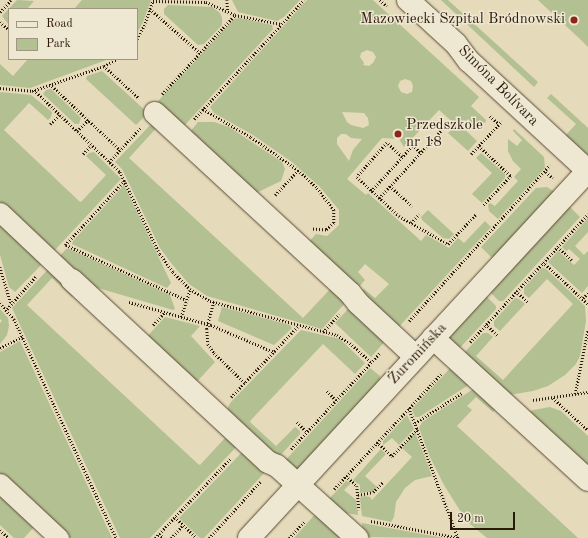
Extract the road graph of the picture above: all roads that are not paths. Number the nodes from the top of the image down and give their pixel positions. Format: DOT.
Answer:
graph roads {
  1 [pos="408,0"];
  2 [pos="152,110"];
  3 [pos="588,171"];
  4 [pos="0,212"];
  5 [pos="72,280"];
  6 [pos="433,338"];
  7 [pos="416,357"];
  8 [pos="588,480"];
  9 [pos="0,483"];
  10 [pos="298,484"];
  11 [pos="362,529"];
  12 [pos="59,538"];
  13 [pos="249,538"];
  1 -- 3 [label="street, Simóna Bolívara"];
  2 -- 7 [label="street"];
  3 -- 6 [label="street, Żuromińska"];
  4 -- 5 [label="street"];
  5 -- 10 [label="street"];
  6 -- 7 [label="street, Żuromińska"];
  6 -- 8 [label="street"];
  7 -- 10 [label="street, Żuromińska"];
  9 -- 12 [label="street"];
  10 -- 11 [label="street"];
  10 -- 13 [label="street, Żuromińska"];
}
